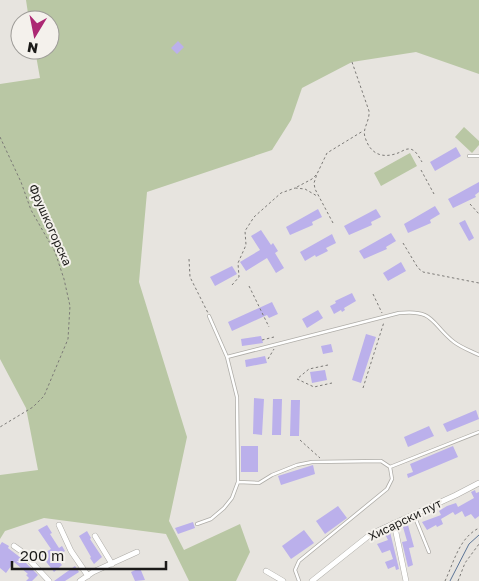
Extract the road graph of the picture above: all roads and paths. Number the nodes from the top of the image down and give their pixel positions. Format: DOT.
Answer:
graph roads {
  1 [pos="352,62"];
  2 [pos="364,130"];
  3 [pos="0,137"];
  4 [pos="469,156"];
  5 [pos="479,156"];
  6 [pos="422,162"];
  7 [pos="421,170"];
  8 [pos="317,174"];
  9 [pos="295,188"];
  10 [pos="434,194"];
  11 [pos="319,197"];
  12 [pos="470,204"];
  13 [pos="479,214"];
  14 [pos="333,223"];
  15 [pos="403,243"];
  16 [pos="189,259"];
  17 [pos="479,283"];
  18 [pos="232,285"];
  19 [pos="249,286"];
  20 [pos="373,294"];
  21 [pos="209,316"];
  22 [pos="383,317"];
  23 [pos="269,327"];
  24 [pos="274,336"];
  25 [pos="262,340"];
  26 [pos="278,344"];
  27 [pos="479,355"];
  28 [pos="227,357"];
  29 [pos="268,359"];
  30 [pos="328,365"];
  31 [pos="332,383"];
  32 [pos="363,388"];
  33 [pos="0,427"];
  34 [pos="479,432"];
  35 [pos="300,440"];
  36 [pos="324,462"];
  37 [pos="390,467"];
  38 [pos="238,482"];
  39 [pos="479,483"];
  40 [pos="414,515"];
  41 [pos="394,523"];
  42 [pos="196,524"];
  43 [pos="59,525"];
  44 [pos="479,528"];
  45 [pos="96,536"];
  46 [pos="479,544"];
  47 [pos="14,546"];
  48 [pos="136,552"];
  49 [pos="429,552"];
  50 [pos="112,564"];
  51 [pos="266,571"];
  52 [pos="89,579"];
  53 [pos="49,581"];
  54 [pos="80,581"];
  55 [pos="282,581"];
  56 [pos="299,581"];
  57 [pos="312,581"];
  58 [pos="406,581"];
  59 [pos="445,581"];
  60 [pos="458,581"];
  1 -- 2 [label="path"];
  2 -- 6 [label="path"];
  2 -- 8 [label="path"];
  3 -- 33 [label="path, Фрушкогорска"];
  4 -- 5 [label="lane"];
  7 -- 10 [label="path"];
  8 -- 9 [label="path"];
  8 -- 11 [label="path"];
  9 -- 11 [label="path"];
  9 -- 18 [label="path"];
  11 -- 14 [label="path"];
  12 -- 13 [label="path"];
  15 -- 17 [label="path"];
  16 -- 21 [label="path"];
  19 -- 23 [label="path"];
  20 -- 22 [label="path"];
  21 -- 28 [label="lane"];
  22 -- 26 [label="lane"];
  22 -- 27 [label="lane"];
  22 -- 32 [label="path"];
  24 -- 25 [label="path"];
  26 -- 28 [label="lane"];
  26 -- 29 [label="path"];
  28 -- 38 [label="lane"];
  30 -- 31 [label="path"];
  34 -- 37 [label="lane"];
  35 -- 36 [label="path"];
  36 -- 37 [label="lane"];
  36 -- 38 [label="lane"];
  37 -- 56 [label="lane"];
  38 -- 42 [label="lane"];
  39 -- 40 [label="street, Хисарски пут"];
  40 -- 41 [label="street, Хисарски пут"];
  40 -- 49 [label="lane"];
  41 -- 57 [label="street, Хисарски пут"];
  41 -- 58 [label="street"];
  43 -- 52 [label="street"];
  44 -- 59 [label="path"];
  45 -- 50 [label="street"];
  46 -- 60 [label="path"];
  47 -- 53 [label="street"];
  48 -- 50 [label="street"];
  50 -- 52 [label="street"];
  51 -- 55 [label="street"];
  52 -- 54 [label="street"];
}
